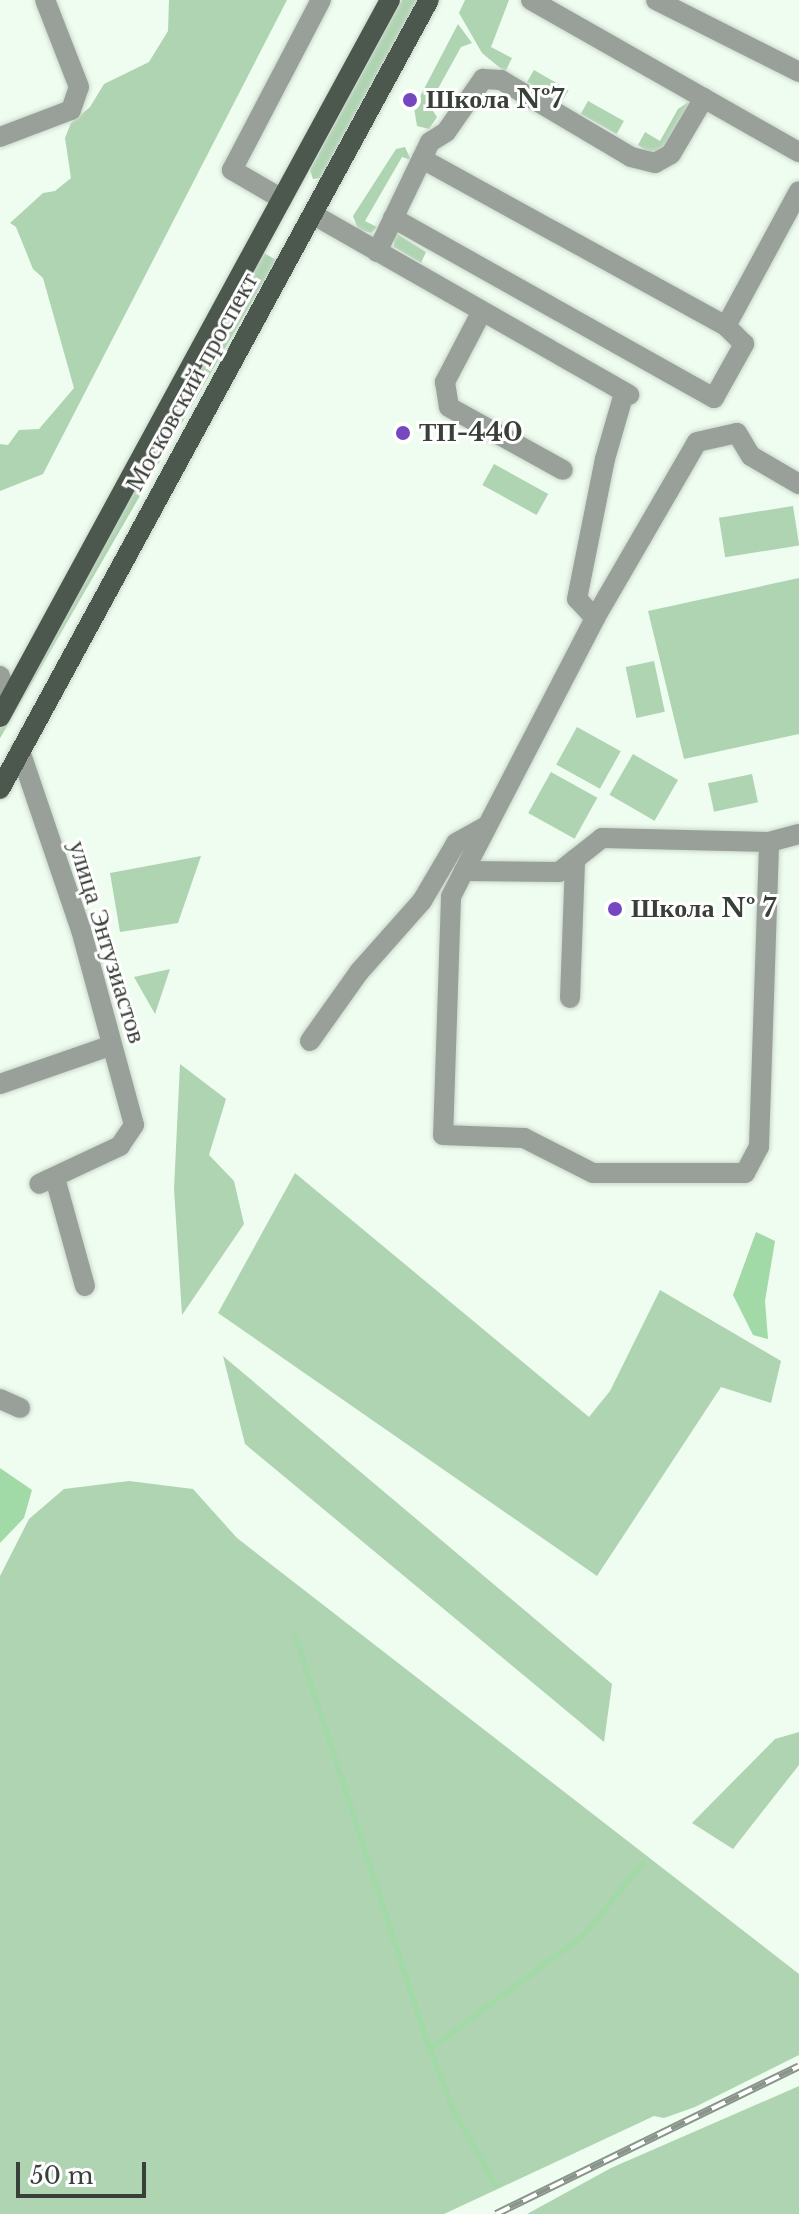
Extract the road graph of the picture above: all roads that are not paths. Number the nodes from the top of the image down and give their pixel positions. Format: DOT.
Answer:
graph roads {
  1 [pos="45,0"];
  2 [pos="321,0"];
  3 [pos="390,0"];
  4 [pos="429,0"];
  5 [pos="531,0"];
  6 [pos="656,0"];
  7 [pos="799,72"];
  8 [pos="704,98"];
  9 [pos="0,137"];
  10 [pos="799,152"];
  11 [pos="422,159"];
  12 [pos="799,191"];
  13 [pos="282,199"];
  14 [pos="314,215"];
  15 [pos="393,218"];
  16 [pos="377,252"];
  17 [pos="481,313"];
  18 [pos="726,326"];
  19 [pos="563,470"];
  20 [pos="799,484"];
  21 [pos="595,618"];
  22 [pos="0,676"];
  23 [pos="4,709"];
  24 [pos="20,751"];
  25 [pos="0,789"];
  26 [pos="487,826"];
  27 [pos="799,834"];
  28 [pos="769,842"];
  29 [pos="575,859"];
  30 [pos="464,871"];
  31 [pos="570,998"];
  32 [pos="310,1041"];
  33 [pos="110,1046"];
  34 [pos="0,1084"];
  35 [pos="85,1286"];
  36 [pos="0,1399"];
  37 [pos="20,1408"];
  1 -- 9 [label="street"];
  2 -- 13 [label="street"];
  3 -- 13 [label="main road, Московский проспект"];
  4 -- 14 [label="main road, Московский проспект"];
  5 -- 8 [label="street"];
  6 -- 7 [label="street"];
  8 -- 10 [label="street"];
  8 -- 11 [label="street"];
  11 -- 15 [label="street"];
  11 -- 18 [label="street"];
  12 -- 18 [label="street"];
  13 -- 14 [label="main road"];
  13 -- 23 [label="main road, Московский проспект"];
  14 -- 16 [label="street"];
  14 -- 24 [label="main road, Московский проспект"];
  15 -- 16 [label="street"];
  15 -- 18 [label="street"];
  16 -- 17 [label="street"];
  17 -- 19 [label="street"];
  17 -- 21 [label="street"];
  20 -- 21 [label="street"];
  21 -- 26 [label="street"];
  22 -- 23 [label="street"];
  24 -- 25 [label="main road, Московский проспект"];
  24 -- 33 [label="street, улица Энтузиастов"];
  26 -- 30 [label="street"];
  26 -- 32 [label="street"];
  27 -- 28 [label="street"];
  28 -- 29 [label="street"];
  28 -- 30 [label="street"];
  29 -- 30 [label="street"];
  29 -- 31 [label="street"];
  33 -- 34 [label="street"];
  33 -- 35 [label="street, улица Энтузиастов"];
  36 -- 37 [label="street"];
}
